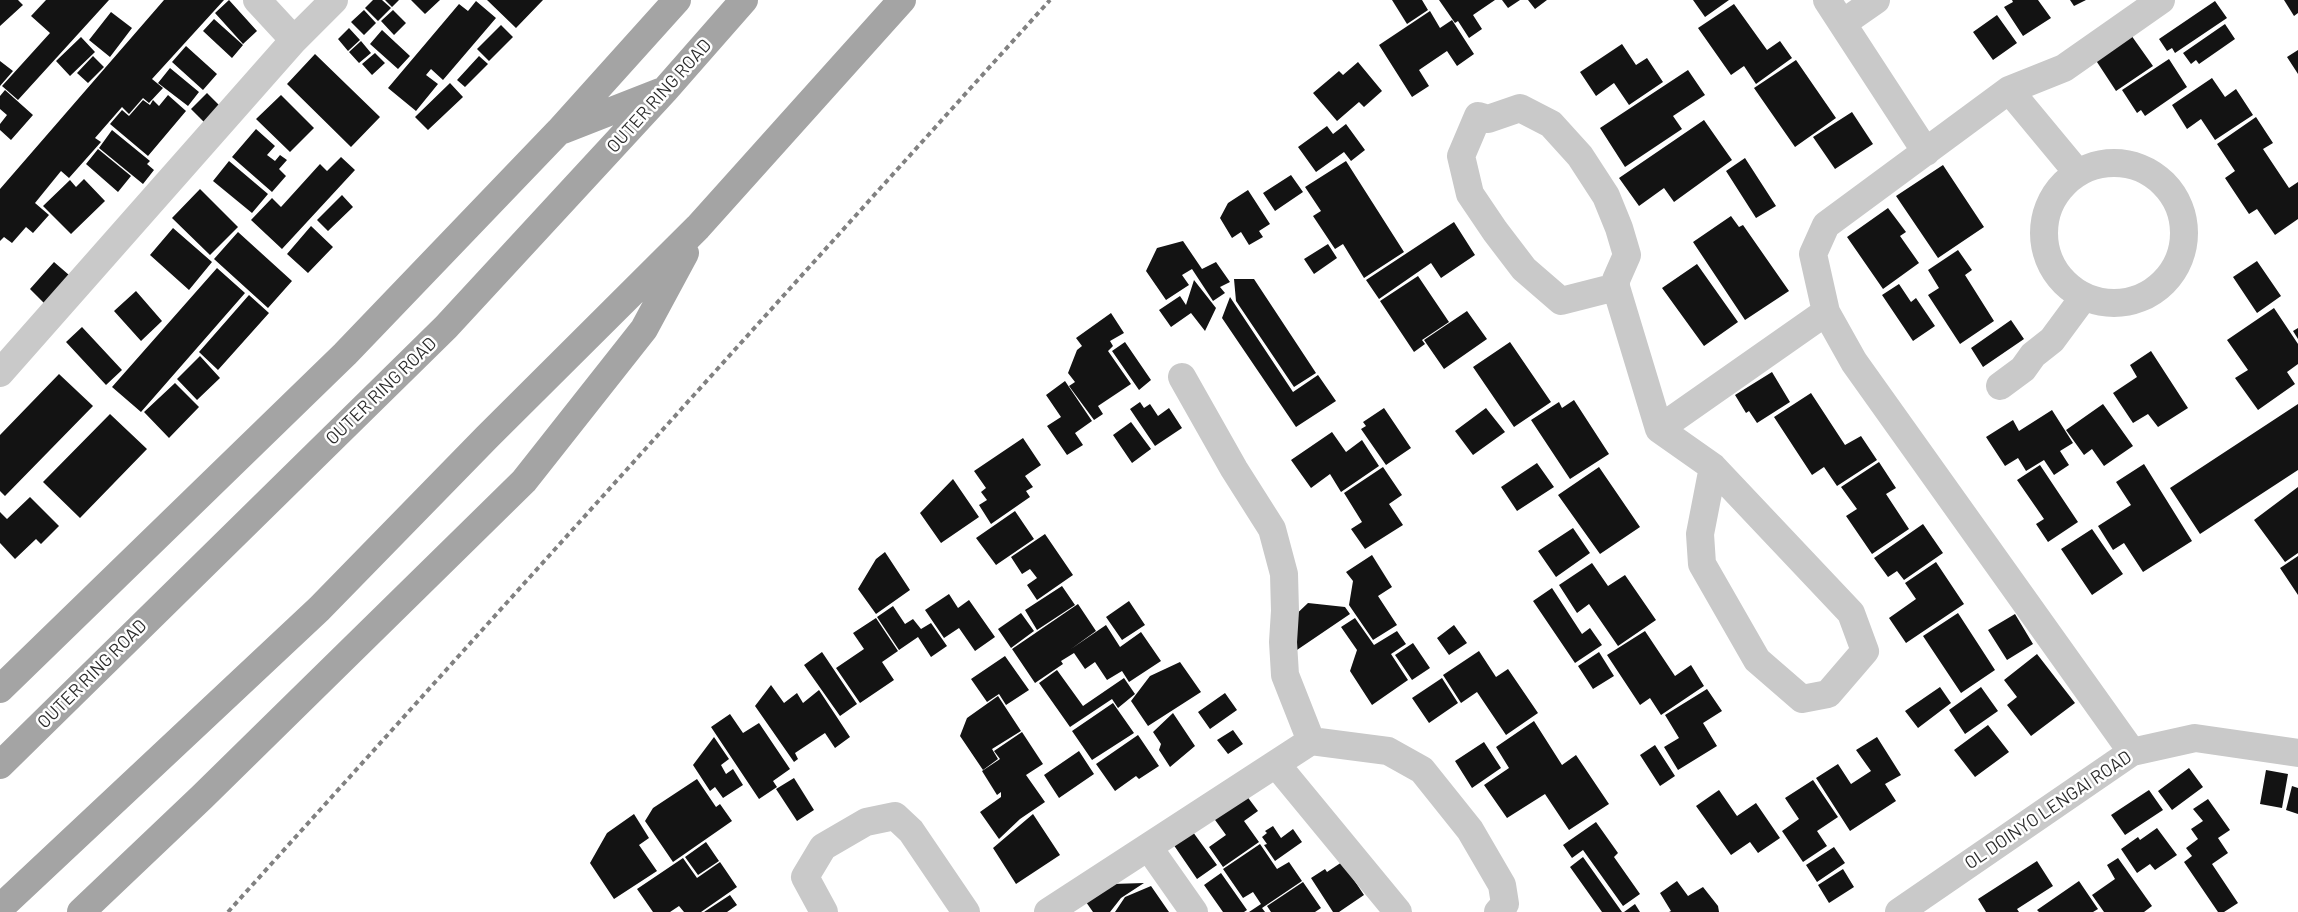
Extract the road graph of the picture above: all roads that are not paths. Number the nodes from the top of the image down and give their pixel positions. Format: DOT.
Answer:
graph roads {
  1 [pos="257,0"];
  2 [pos="334,0"];
  3 [pos="677,0"];
  4 [pos="744,0"];
  5 [pos="902,0"];
  6 [pos="1828,0"];
  7 [pos="1876,0"];
  8 [pos="2161,0"];
  9 [pos="1843,23"];
  10 [pos="294,40"];
  11 [pos="665,90"];
  12 [pos="2009,90"];
  13 [pos="559,131"];
  14 [pos="1926,152"];
  15 [pos="2077,172"];
  16 [pos="698,227"];
  17 [pos="1616,287"];
  18 [pos="2083,298"];
  19 [pos="1826,312"];
  20 [pos="0,372"];
  21 [pos="1182,378"];
  22 [pos="2000,386"];
  23 [pos="1659,429"];
  24 [pos="1713,467"];
  25 [pos="0,689"];
  26 [pos="1311,741"];
  27 [pos="2132,752"];
  28 [pos="2298,753"];
  29 [pos="1276,764"];
  30 [pos="0,765"];
  31 [pos="1149,848"];
  32 [pos="0,908"];
  33 [pos="81,912"];
  34 [pos="824,912"];
  35 [pos="966,912"];
  36 [pos="1048,912"];
  37 [pos="1194,912"];
  38 [pos="1398,912"];
  39 [pos="1498,912"];
  40 [pos="1899,912"];
  1 -- 10 [label="street"];
  2 -- 10 [label="street"];
  3 -- 13 [label="main road"];
  4 -- 11 [label="main road, OUTER RING ROAD"];
  5 -- 16 [label="main road"];
  6 -- 9 [label="street"];
  7 -- 9 [label="street"];
  8 -- 12 [label="street"];
  9 -- 14 [label="street"];
  10 -- 20 [label="street"];
  11 -- 13 [label="main road"];
  11 -- 30 [label="main road, OUTER RING ROAD"];
  12 -- 14 [label="street"];
  12 -- 15 [label="street"];
  13 -- 25 [label="main road"];
  14 -- 19 [label="street"];
  15 -- 18 [label="street"];
  15 -- 18 [label="street"];
  16 -- 32 [label="main road"];
  16 -- 33 [label="main road"];
  17 -- 17 [label="street"];
  17 -- 23 [label="street"];
  18 -- 22 [label="street"];
  19 -- 23 [label="street"];
  19 -- 27 [label="street"];
  21 -- 26 [label="street"];
  23 -- 24 [label="street"];
  24 -- 24 [label="street"];
  26 -- 29 [label="street"];
  26 -- 39 [label="street"];
  27 -- 28 [label="street, OL DOINYO LENGAI ROAD"];
  27 -- 40 [label="street, OL DOINYO LENGAI ROAD"];
  29 -- 31 [label="street"];
  29 -- 38 [label="street"];
  31 -- 36 [label="street"];
  31 -- 37 [label="street"];
  34 -- 35 [label="street"];
}
